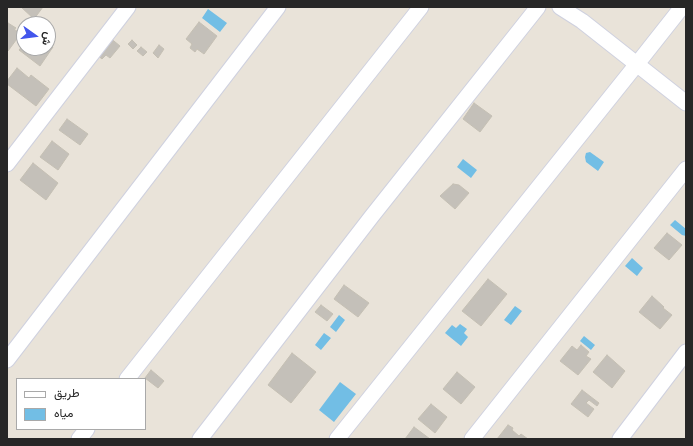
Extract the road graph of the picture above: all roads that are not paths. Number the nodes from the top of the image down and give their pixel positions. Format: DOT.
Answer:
graph roads {
  1 [pos="128,7"];
  2 [pos="278,7"];
  3 [pos="421,7"];
  4 [pos="538,7"];
  5 [pos="560,7"];
  6 [pos="682,7"];
  7 [pos="637,64"];
  8 [pos="686,103"];
  9 [pos="7,164"];
  10 [pos="686,169"];
  11 [pos="686,352"];
  12 [pos="7,360"];
  13 [pos="128,378"];
  14 [pos="86,430"];
  15 [pos="79,439"];
  16 [pos="200,439"];
  17 [pos="337,439"];
  18 [pos="472,439"];
  19 [pos="620,439"];
  1 -- 9 [label="street"];
  2 -- 12 [label="street"];
  3 -- 13 [label="street"];
  4 -- 16 [label="street"];
  5 -- 7 [label="street"];
  6 -- 7 [label="street"];
  7 -- 8 [label="street"];
  7 -- 17 [label="street"];
  10 -- 18 [label="street"];
  11 -- 19 [label="street"];
  14 -- 15 [label="street"];
}
